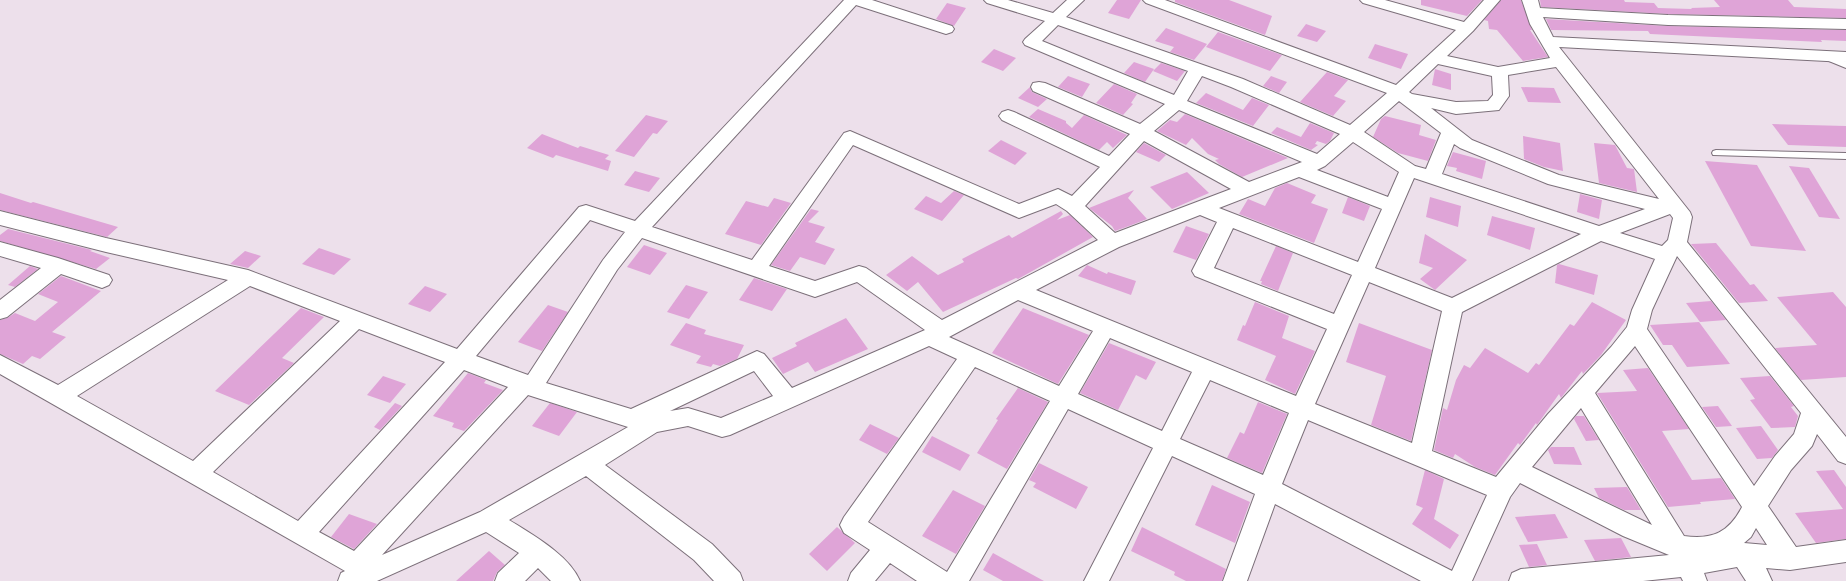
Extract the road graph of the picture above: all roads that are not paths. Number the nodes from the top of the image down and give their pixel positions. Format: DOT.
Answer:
graph roads {
  1 [pos="852,0"];
  2 [pos="857,0"];
  3 [pos="992,0"];
  4 [pos="1076,0"];
  5 [pos="1151,0"];
  6 [pos="1368,0"];
  7 [pos="1492,0"];
  8 [pos="1532,6"];
  9 [pos="1056,19"];
  10 [pos="1846,24"];
  11 [pos="1467,28"];
  12 [pos="946,30"];
  13 [pos="1548,42"];
  14 [pos="1827,57"];
  15 [pos="1846,57"];
  16 [pos="1434,58"];
  17 [pos="1560,61"];
  18 [pos="1846,65"];
  19 [pos="1198,69"];
  20 [pos="1500,73"];
  21 [pos="1039,87"];
  22 [pos="1399,92"];
  23 [pos="1176,103"];
  24 [pos="1008,116"];
  25 [pos="1142,132"];
  26 [pos="1351,132"];
  27 [pos="1450,132"];
  28 [pos="1716,153"];
  29 [pos="1846,156"];
  30 [pos="1319,162"];
  31 [pos="1112,165"];
  32 [pos="1300,170"];
  33 [pos="1409,170"];
  34 [pos="1432,178"];
  35 [pos="1248,190"];
  36 [pos="1074,206"];
  37 [pos="1393,206"];
  38 [pos="1670,206"];
  39 [pos="1200,208"];
  40 [pos="1228,219"];
  41 [pos="4,223"];
  42 [pos="638,230"];
  43 [pos="1599,233"];
  44 [pos="1112,242"];
  45 [pos="0,249"];
  46 [pos="1672,249"];
  47 [pos="58,265"];
  48 [pos="757,268"];
  49 [pos="1364,271"];
  50 [pos="248,277"];
  51 [pos="102,280"];
  52 [pos="1017,291"];
  53 [pos="1454,307"];
  54 [pos="0,311"];
  55 [pos="356,319"];
  56 [pos="1340,325"];
  57 [pos="1106,328"];
  58 [pos="1636,330"];
  59 [pos="935,334"];
  60 [pos="971,356"];
  61 [pos="461,359"];
  62 [pos="0,364"];
  63 [pos="1205,369"];
  64 [pos="528,385"];
  65 [pos="1583,392"];
  66 [pos="59,396"];
  67 [pos="1065,398"];
  68 [pos="788,399"];
  69 [pos="1302,408"];
  70 [pos="1812,412"];
  71 [pos="642,421"];
  72 [pos="1166,443"];
  73 [pos="1846,454"];
  74 [pos="1420,456"];
  75 [pos="587,464"];
  76 [pos="1516,470"];
  77 [pos="196,474"];
  78 [pos="1269,489"];
  79 [pos="1501,490"];
  80 [pos="1754,507"];
  81 [pos="488,520"];
  82 [pos="301,535"];
  83 [pos="887,548"];
  84 [pos="1846,551"];
  85 [pos="538,552"];
  86 [pos="1743,554"];
  87 [pos="1790,560"];
  88 [pos="1687,564"];
  89 [pos="358,573"];
  90 [pos="506,581"];
  91 [pos="568,581"];
  92 [pos="731,581"];
  93 [pos="860,581"];
  94 [pos="939,581"];
  95 [pos="954,581"];
  96 [pos="1096,581"];
  97 [pos="1235,581"];
  98 [pos="1446,581"];
  99 [pos="1460,581"];
  100 [pos="1521,581"];
  101 [pos="1760,581"];
  1 -- 42 [label="street"];
  2 -- 12 [label="street"];
  3 -- 9 [label="street"];
  4 -- 9 [label="street"];
  5 -- 22 [label="street"];
  6 -- 11 [label="street"];
  7 -- 11 [label="street"];
  8 -- 10 [label="street"];
  8 -- 13 [label="street"];
  9 -- 19 [label="street"];
  9 -- 23 [label="street"];
  11 -- 16 [label="street"];
  13 -- 14 [label="street"];
  13 -- 17 [label="street"];
  14 -- 15 [label="street"];
  14 -- 18 [label="lane"];
  16 -- 20 [label="street"];
  16 -- 22 [label="street"];
  17 -- 20 [label="street"];
  17 -- 38 [label="street"];
  19 -- 23 [label="street"];
  19 -- 26 [label="street"];
  20 -- 22 [label="street"];
  21 -- 25 [label="street"];
  22 -- 26 [label="street"];
  22 -- 27 [label="street"];
  23 -- 25 [label="street"];
  23 -- 30 [label="street"];
  24 -- 31 [label="street"];
  25 -- 31 [label="street"];
  25 -- 35 [label="street"];
  26 -- 30 [label="street"];
  26 -- 33 [label="street"];
  27 -- 34 [label="street"];
  27 -- 38 [label="street"];
  28 -- 29 [label="lane"];
  30 -- 32 [label="street"];
  31 -- 36 [label="street"];
  32 -- 35 [label="street"];
  32 -- 37 [label="street"];
  33 -- 34 [label="street"];
  33 -- 37 [label="street"];
  34 -- 43 [label="street"];
  35 -- 39 [label="street"];
  36 -- 44 [label="street"];
  36 -- 48 [label="street"];
  37 -- 49 [label="street"];
  38 -- 43 [label="street"];
  38 -- 46 [label="street"];
  39 -- 40 [label="street"];
  39 -- 44 [label="street"];
  40 -- 49 [label="street"];
  40 -- 56 [label="street"];
  41 -- 50 [label="street"];
  42 -- 48 [label="street"];
  42 -- 61 [label="street"];
  42 -- 64 [label="street"];
  43 -- 46 [label="street"];
  43 -- 53 [label="street"];
  44 -- 52 [label="street"];
  45 -- 47 [label="street"];
  46 -- 58 [label="street"];
  46 -- 70 [label="street"];
  47 -- 51 [label="street"];
  47 -- 54 [label="street"];
  48 -- 59 [label="street"];
  49 -- 53 [label="street"];
  49 -- 56 [label="street"];
  50 -- 55 [label="street"];
  50 -- 66 [label="street"];
  52 -- 57 [label="street"];
  52 -- 59 [label="street"];
  53 -- 74 [label="street"];
  55 -- 61 [label="street"];
  55 -- 77 [label="street"];
  56 -- 69 [label="street"];
  57 -- 63 [label="street"];
  57 -- 67 [label="street"];
  58 -- 65 [label="street"];
  58 -- 80 [label="street"];
  59 -- 60 [label="street"];
  59 -- 68 [label="street"];
  60 -- 67 [label="street"];
  60 -- 83 [label="street"];
  61 -- 64 [label="street"];
  61 -- 82 [label="street"];
  62 -- 66 [label="street"];
  63 -- 69 [label="street"];
  63 -- 72 [label="street"];
  64 -- 71 [label="street"];
  64 -- 89 [label="street"];
  65 -- 76 [label="street"];
  65 -- 88 [label="street"];
  66 -- 77 [label="street"];
  67 -- 72 [label="street"];
  67 -- 95 [label="street"];
  68 -- 71 [label="street"];
  68 -- 71 [label="street"];
  69 -- 74 [label="street"];
  69 -- 78 [label="street"];
  70 -- 73 [label="street"];
  70 -- 80 [label="street"];
  71 -- 75 [label="street"];
  72 -- 78 [label="street"];
  72 -- 96 [label="street"];
  74 -- 79 [label="street"];
  75 -- 81 [label="street"];
  75 -- 92 [label="street"];
  76 -- 79 [label="street"];
  76 -- 88 [label="street"];
  77 -- 82 [label="street"];
  78 -- 97 [label="street"];
  78 -- 98 [label="street"];
  79 -- 99 [label="street"];
  80 -- 87 [label="street"];
  80 -- 88 [label="street"];
  81 -- 85 [label="street"];
  81 -- 89 [label="street"];
  82 -- 89 [label="street"];
  83 -- 93 [label="street"];
  83 -- 94 [label="street"];
  84 -- 87 [label="street"];
  85 -- 90 [label="street"];
  85 -- 91 [label="street"];
  86 -- 87 [label="street"];
  86 -- 88 [label="street"];
  86 -- 101 [label="street"];
  88 -- 100 [label="street"];
}
